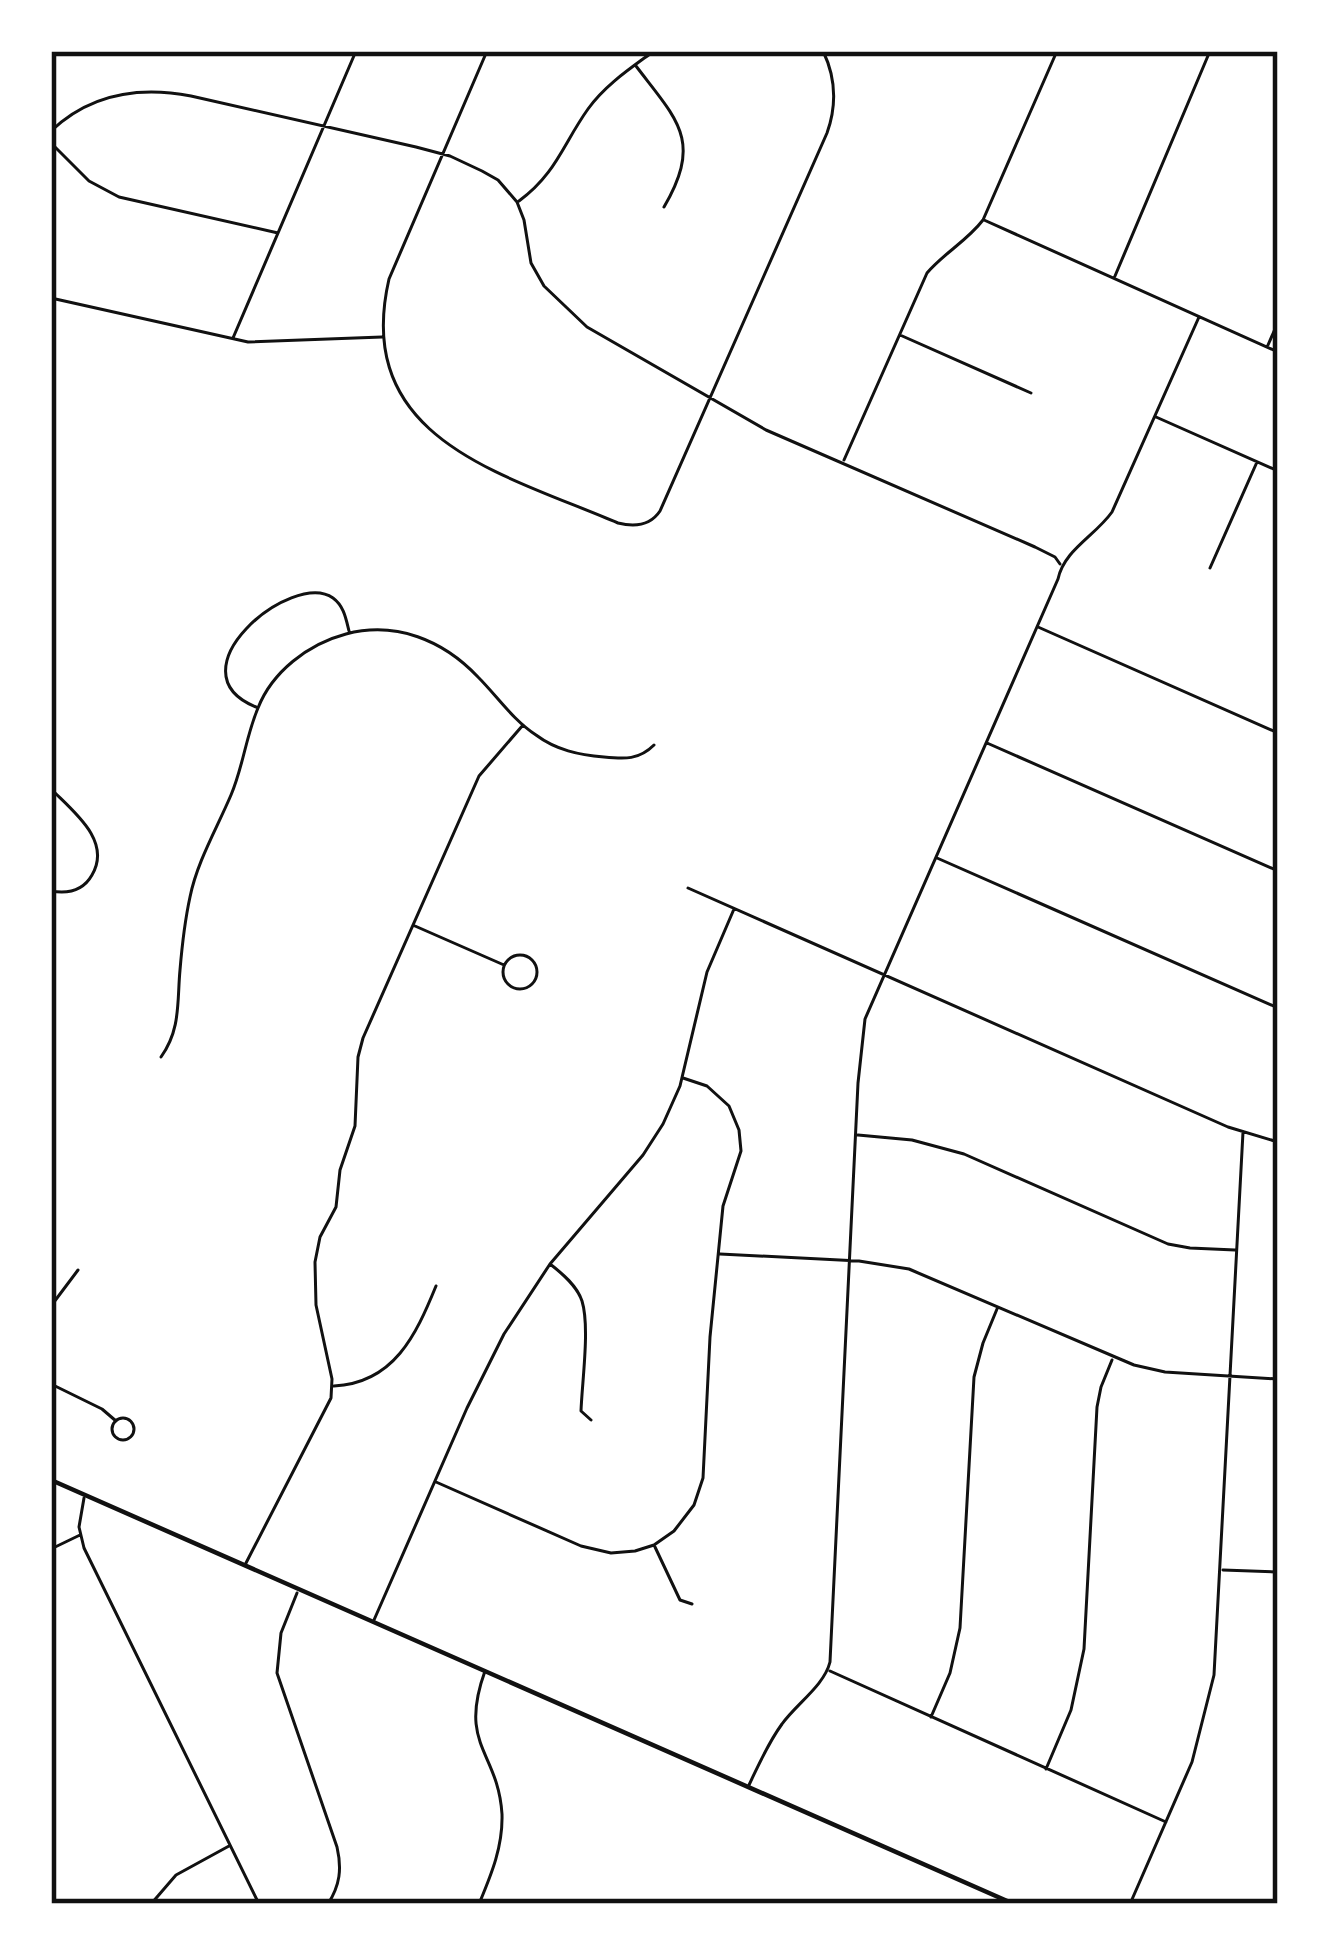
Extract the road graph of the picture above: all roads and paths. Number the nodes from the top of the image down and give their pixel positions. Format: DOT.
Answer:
graph roads {
  1 [pos="356,51"];
  2 [pos="487,51"];
  3 [pos="654,51"];
  4 [pos="823,51"];
  5 [pos="1057,51"];
  6 [pos="1210,51"];
  7 [pos="635,65"];
  8 [pos="323,126"];
  9 [pos="51,131"];
  10 [pos="51,143"];
  11 [pos="443,154"];
  12 [pos="517,202"];
  13 [pos="664,207"];
  14 [pos="982,220"];
  15 [pos="278,233"];
  16 [pos="1114,278"];
  17 [pos="51,298"];
  18 [pos="1199,317"];
  19 [pos="1278,322"];
  20 [pos="898,334"];
  21 [pos="383,337"];
  22 [pos="232,340"];
  23 [pos="1267,347"];
  24 [pos="1278,352"];
  25 [pos="1031,393"];
  26 [pos="710,398"];
  27 [pos="1154,417"];
  28 [pos="1257,462"];
  29 [pos="842,464"];
  30 [pos="1278,471"];
  31 [pos="1060,565"];
  32 [pos="1210,568"];
  33 [pos="1036,626"];
  34 [pos="349,633"];
  35 [pos="258,708"];
  36 [pos="523,725"];
  37 [pos="1278,733"];
  38 [pos="986,742"];
  39 [pos="654,745"];
  40 [pos="51,789"];
  41 [pos="935,857"];
  42 [pos="1278,871"];
  43 [pos="688,888"];
  44 [pos="51,891"];
  45 [pos="734,909"];
  46 [pos="413,925"];
  47 [pos="504,965"];
  48 [pos="883,974"];
  49 [pos="1278,1008"];
  50 [pos="161,1057"];
  51 [pos="682,1077"];
  52 [pos="1243,1132"];
  53 [pos="856,1135"];
  54 [pos="1278,1142"];
  55 [pos="1237,1250"];
  56 [pos="718,1253"];
  57 [pos="849,1261"];
  58 [pos="550,1264"];
  59 [pos="78,1270"];
  60 [pos="436,1286"];
  61 [pos="51,1306"];
  62 [pos="998,1307"];
  63 [pos="1113,1358"];
  64 [pos="1230,1376"];
  65 [pos="1278,1379"];
  66 [pos="51,1384"];
  67 [pos="332,1386"];
  68 [pos="116,1420"];
  69 [pos="591,1420"];
  70 [pos="51,1480"];
  71 [pos="435,1481"];
  72 [pos="85,1494"];
  73 [pos="80,1535"];
  74 [pos="654,1545"];
  75 [pos="51,1549"];
  76 [pos="245,1565"];
  77 [pos="1221,1570"];
  78 [pos="1278,1572"];
  79 [pos="299,1589"];
  80 [pos="692,1604"];
  81 [pos="373,1622"];
  82 [pos="829,1670"];
  83 [pos="485,1671"];
  84 [pos="931,1717"];
  85 [pos="1046,1768"];
  86 [pos="748,1787"];
  87 [pos="1166,1822"];
  88 [pos="230,1846"];
  89 [pos="151,1904"];
  90 [pos="259,1904"];
  91 [pos="328,1904"];
  92 [pos="478,1904"];
  93 [pos="1014,1904"];
  94 [pos="1130,1904"];
  1 -- 8 [label="street"];
  2 -- 11 [label="street"];
  3 -- 7 [label="street"];
  4 -- 26 [label="street"];
  5 -- 14 [label="street"];
  6 -- 16 [label="street"];
  7 -- 12 [label="street"];
  7 -- 13 [label="street"];
  8 -- 9 [label="street"];
  8 -- 11 [label="street"];
  8 -- 15 [label="street"];
  10 -- 15 [label="street"];
  11 -- 12 [label="street"];
  11 -- 21 [label="street"];
  12 -- 26 [label="street"];
  14 -- 16 [label="street"];
  14 -- 20 [label="street"];
  15 -- 22 [label="street"];
  16 -- 18 [label="street"];
  17 -- 22 [label="street"];
  18 -- 23 [label="street"];
  18 -- 27 [label="street"];
  19 -- 23 [label="street"];
  20 -- 25 [label="street"];
  20 -- 29 [label="street"];
  21 -- 22 [label="street"];
  21 -- 26 [label="street"];
  23 -- 24 [label="street"];
  26 -- 29 [label="street"];
  27 -- 28 [label="street"];
  27 -- 31 [label="street"];
  28 -- 30 [label="street"];
  28 -- 32 [label="street"];
  29 -- 31 [label="street"];
  31 -- 33 [label="street"];
  33 -- 37 [label="street"];
  33 -- 38 [label="street"];
  34 -- 35 [label="street"];
  34 -- 35 [label="street"];
  34 -- 36 [label="street"];
  35 -- 50 [label="street"];
  36 -- 39 [label="street"];
  36 -- 46 [label="street"];
  38 -- 41 [label="street"];
  38 -- 42 [label="street"];
  40 -- 44 [label="street"];
  41 -- 48 [label="street"];
  41 -- 49 [label="street"];
  43 -- 45 [label="street"];
  45 -- 48 [label="street"];
  45 -- 51 [label="street"];
  46 -- 47 [label="street"];
  46 -- 67 [label="street"];
  47 -- 47 [label="street"];
  48 -- 52 [label="street"];
  48 -- 53 [label="street"];
  51 -- 56 [label="street"];
  51 -- 58 [label="street"];
  52 -- 54 [label="street"];
  52 -- 55 [label="street"];
  53 -- 55 [label="street"];
  53 -- 57 [label="street"];
  55 -- 64 [label="street"];
  56 -- 57 [label="street"];
  56 -- 74 [label="street"];
  57 -- 62 [label="street"];
  57 -- 82 [label="street"];
  58 -- 69 [label="street"];
  58 -- 71 [label="street"];
  59 -- 61 [label="street"];
  60 -- 67 [label="street"];
  62 -- 63 [label="street"];
  62 -- 84 [label="street"];
  63 -- 64 [label="street"];
  63 -- 85 [label="street"];
  64 -- 65 [label="street"];
  64 -- 77 [label="street"];
  66 -- 68 [label="street"];
  67 -- 76 [label="street"];
  70 -- 72 [label="street"];
  71 -- 74 [label="street"];
  71 -- 81 [label="street"];
  72 -- 73 [label="street"];
  72 -- 76 [label="street"];
  73 -- 75 [label="street"];
  73 -- 88 [label="street"];
  74 -- 80 [label="street"];
  76 -- 79 [label="street"];
  77 -- 78 [label="street"];
  77 -- 87 [label="street"];
  79 -- 81 [label="street"];
  79 -- 91 [label="street"];
  81 -- 83 [label="street"];
  82 -- 84 [label="street"];
  82 -- 86 [label="street"];
  83 -- 86 [label="street"];
  83 -- 92 [label="street"];
  84 -- 85 [label="street"];
  85 -- 87 [label="street"];
  86 -- 93 [label="street"];
  87 -- 94 [label="street"];
  88 -- 89 [label="street"];
  88 -- 90 [label="street"];
}
